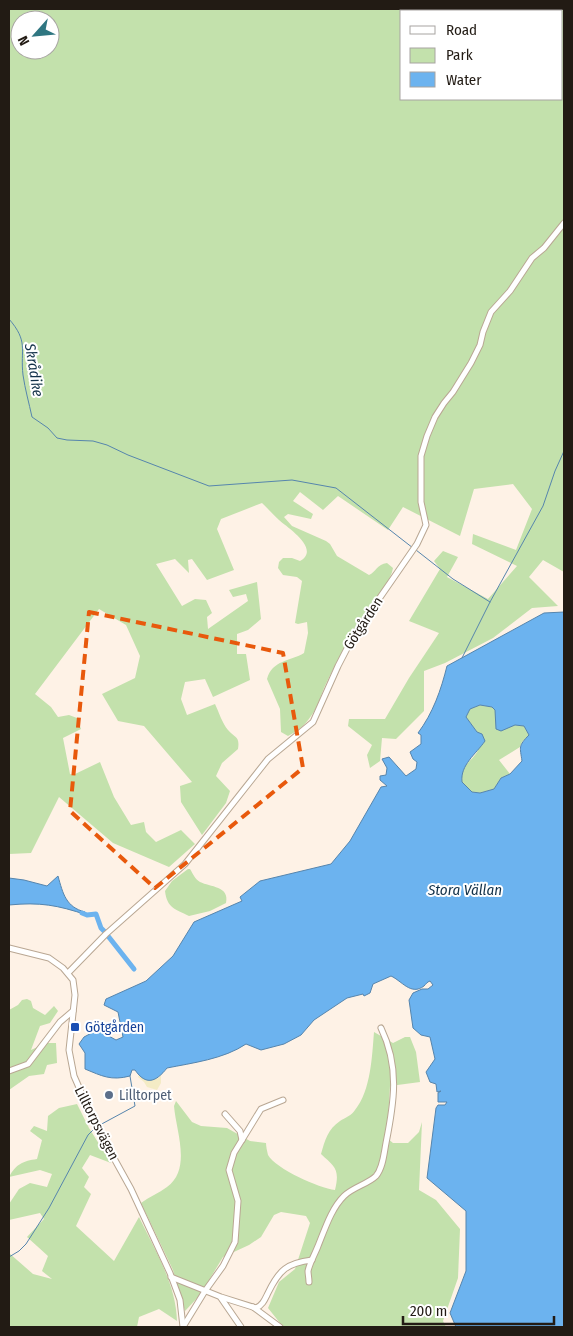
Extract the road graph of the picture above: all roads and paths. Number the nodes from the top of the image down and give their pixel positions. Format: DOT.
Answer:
graph roads {
  1 [pos="564,223"];
  2 [pos="9,948"];
  3 [pos="68,973"];
  4 [pos="74,1012"];
  5 [pos="381,1028"];
  6 [pos="9,1071"];
  7 [pos="283,1100"];
  8 [pos="225,1114"];
  9 [pos="242,1140"];
  10 [pos="312,1260"];
  11 [pos="171,1277"];
  12 [pos="309,1282"];
  13 [pos="205,1291"];
  14 [pos="221,1297"];
  15 [pos="252,1307"];
  16 [pos="183,1327"];
  17 [pos="242,1327"];
  18 [pos="280,1327"];
  1 -- 3 [label="street, Götgården"];
  2 -- 3 [label="street"];
  3 -- 4 [label="street, Lilltorpsvägen"];
  4 -- 6 [label="street"];
  4 -- 11 [label="street, Lilltorpsvägen"];
  5 -- 10 [label="street"];
  7 -- 9 [label="street"];
  8 -- 9 [label="street"];
  9 -- 13 [label="street"];
  10 -- 12 [label="street"];
  10 -- 15 [label="street"];
  11 -- 13 [label="street"];
  11 -- 16 [label="street, Lilltorpsvägen"];
  13 -- 14 [label="street"];
  13 -- 16 [label="street"];
  14 -- 15 [label="street"];
  14 -- 17 [label="street"];
  15 -- 18 [label="street"];
}
